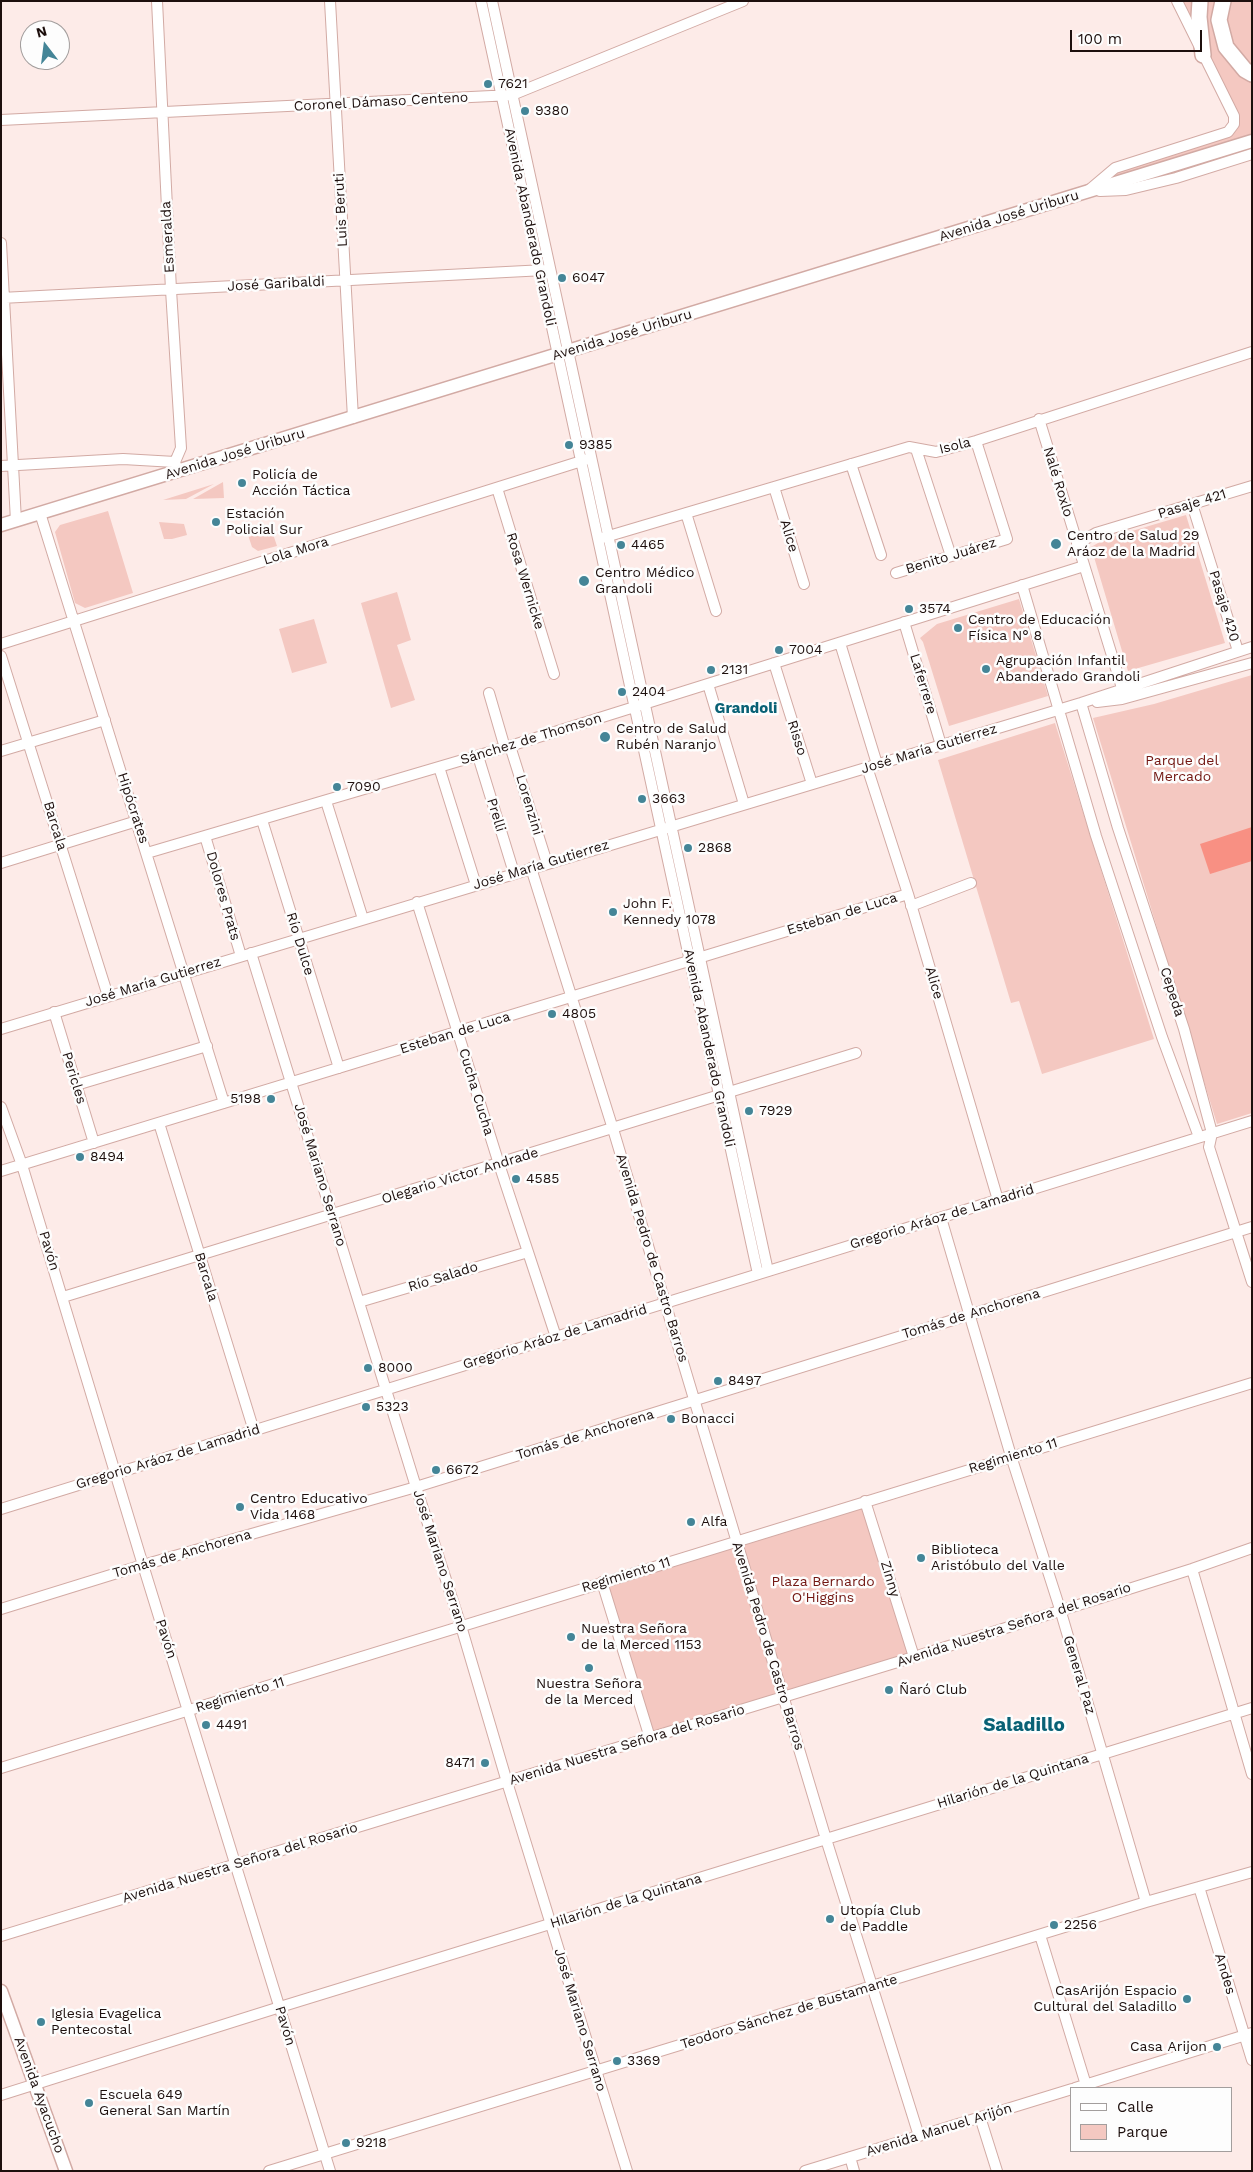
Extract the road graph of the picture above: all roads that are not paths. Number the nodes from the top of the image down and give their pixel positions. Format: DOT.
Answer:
graph roads {
  1 [pos="156,1"];
  2 [pos="330,1"];
  3 [pos="480,1"];
  4 [pos="492,1"];
  5 [pos="743,1"];
  6 [pos="1177,1"];
  7 [pos="1200,1"];
  8 [pos="1223,1"];
  9 [pos="1203,55"];
  10 [pos="1252,74"];
  11 [pos="512,95"];
  12 [pos="501,96"];
  13 [pos="336,104"];
  14 [pos="162,112"];
  15 [pos="1,120"];
  16 [pos="1248,141"];
  17 [pos="1252,154"];
  18 [pos="1086,192"];
  19 [pos="1,243"];
  20 [pos="545,270"];
  21 [pos="345,281"];
  22 [pos="171,290"];
  23 [pos="3,298"];
  24 [pos="1252,352"];
  25 [pos="563,353"];
  26 [pos="353,418"];
  27 [pos="1039,419"];
  28 [pos="976,441"];
  29 [pos="916,449"];
  30 [pos="586,459"];
  31 [pos="851,464"];
  32 [pos="13,465"];
  33 [pos="1,466"];
  34 [pos="176,467"];
  35 [pos="1252,486"];
  36 [pos="774,487"];
  37 [pos="496,488"];
  38 [pos="1192,504"];
  39 [pos="40,513"];
  40 [pos="686,513"];
  41 [pos="16,520"];
  42 [pos="1,525"];
  43 [pos="603,538"];
  44 [pos="1077,544"];
  45 [pos="881,555"];
  46 [pos="952,556"];
  47 [pos="1084,566"];
  48 [pos="896,573"];
  49 [pos="804,584"];
  50 [pos="1022,585"];
  51 [pos="716,611"];
  52 [pos="74,621"];
  53 [pos="904,622"];
  54 [pos="840,643"];
  55 [pos="1,644"];
  56 [pos="1252,647"];
  57 [pos="1238,651"];
  58 [pos="1,656"];
  59 [pos="774,663"];
  60 [pos="1252,663"];
  61 [pos="554,674"];
  62 [pos="708,684"];
  63 [pos="1122,688"];
  64 [pos="488,693"];
  65 [pos="1081,703"];
  66 [pos="640,706"];
  67 [pos="1058,710"];
  68 [pos="105,720"];
  69 [pos="29,743"];
  70 [pos="942,745"];
  71 [pos="508,747"];
  72 [pos="1,751"];
  73 [pos="478,756"];
  74 [pos="872,765"];
  75 [pos="439,767"];
  76 [pos="812,784"];
  77 [pos="326,801"];
  78 [pos="744,804"];
  79 [pos="262,820"];
  80 [pos="137,822"];
  81 [pos="667,827"];
  82 [pos="205,836"];
  83 [pos="61,845"];
  84 [pos="147,853"];
  85 [pos="1,863"];
  86 [pos="547,864"];
  87 [pos="530,868"];
  88 [pos="514,873"];
  89 [pos="972,883"];
  90 [pos="476,884"];
  91 [pos="908,894"];
  92 [pos="417,902"];
  93 [pos="911,906"];
  94 [pos="363,919"];
  95 [pos="298,938"];
  96 [pos="246,954"];
  97 [pos="694,959"];
  98 [pos="184,973"];
  99 [pos="108,996"];
  100 [pos="571,997"];
  101 [pos="54,1012"];
  102 [pos="1,1029"];
  103 [pos="458,1032"];
  104 [pos="206,1046"];
  105 [pos="856,1053"];
  106 [pos="340,1068"];
  107 [pos="291,1083"];
  108 [pos="76,1085"];
  109 [pos="724,1094"];
  110 [pos="224,1103"];
  111 [pos="1,1107"];
  112 [pos="1252,1121"];
  113 [pos="159,1123"];
  114 [pos="613,1129"];
  115 [pos="1212,1133"];
  116 [pos="1199,1137"];
  117 [pos="94,1143"];
  118 [pos="498,1164"];
  119 [pos="22,1165"];
  120 [pos="1,1171"];
  121 [pos="998,1200"];
  122 [pos="332,1215"];
  123 [pos="941,1218"];
  124 [pos="1252,1227"];
  125 [pos="1236,1232"];
  126 [pos="528,1252"];
  127 [pos="199,1256"];
  128 [pos="763,1273"];
  129 [pos="1252,1282"];
  130 [pos="63,1297"];
  131 [pos="359,1302"];
  132 [pos="665,1303"];
  133 [pos="971,1315"];
  134 [pos="556,1337"];
  135 [pos="1252,1383"];
  136 [pos="386,1390"];
  137 [pos="695,1401"];
  138 [pos="254,1431"];
  139 [pos="1011,1456"];
  140 [pos="116,1474"];
  141 [pos="416,1487"];
  142 [pos="865,1501"];
  143 [pos="1,1509"];
  144 [pos="736,1540"];
  145 [pos="1252,1548"];
  146 [pos="143,1565"];
  147 [pos="1192,1569"];
  148 [pos="602,1582"];
  149 [pos="1,1609"];
  150 [pos="1060,1609"];
  151 [pos="461,1626"];
  152 [pos="914,1657"];
  153 [pos="785,1696"];
  154 [pos="1252,1708"];
  155 [pos="189,1711"];
  156 [pos="1234,1713"];
  157 [pos="650,1738"];
  158 [pos="1102,1754"];
  159 [pos="1,1768"];
  160 [pos="1252,1774"];
  161 [pos="507,1782"];
  162 [pos="826,1839"];
  163 [pos="237,1865"];
  164 [pos="1252,1872"];
  165 [pos="1199,1887"];
  166 [pos="1146,1902"];
  167 [pos="551,1924"];
  168 [pos="1040,1935"];
  169 [pos="1,1936"];
  170 [pos="873,1986"];
  171 [pos="1,1991"];
  172 [pos="280,2007"];
  173 [pos="1248,2035"];
  174 [pos="1252,2060"];
  175 [pos="596,2071"];
  176 [pos="1086,2085"];
  177 [pos="34,2086"];
  178 [pos="1080,2087"];
  179 [pos="1070,2090"];
  180 [pos="1,2095"];
  181 [pos="980,2117"];
  182 [pos="918,2136"];
  183 [pos="325,2154"];
  184 [pos="850,2158"];
  185 [pos="66,2171"];
  186 [pos="269,2171"];
  187 [pos="330,2171"];
  188 [pos="627,2171"];
  189 [pos="805,2171"];
  190 [pos="854,2171"];
  191 [pos="997,2171"];
  1 -- 14 [label="street, Esmeralda"];
  2 -- 13 [label="street, Luis Beruti"];
  3 -- 12 [label="street, Avenida Abanderado Grandoli"];
  4 -- 11 [label="street, Avenida Abanderado Grandoli"];
  5 -- 11 [label="street, Coronel Dámaso Centeno"];
  6 -- 9 [label="street"];
  7 -- 9 [label="highway"];
  8 -- 10 [label="highway"];
  9 -- 18 [label="street"];
  11 -- 12 [label="street, Coronel Dámaso Centeno"];
  11 -- 20 [label="street, Avenida Abanderado Grandoli"];
  12 -- 13 [label="street, Coronel Dámaso Centeno"];
  12 -- 20 [label="street, Avenida Abanderado Grandoli"];
  13 -- 14 [label="street, Coronel Dámaso Centeno"];
  13 -- 21 [label="street, Luis Beruti"];
  14 -- 15 [label="street, Coronel Dámaso Centeno"];
  14 -- 22 [label="street, Esmeralda"];
  16 -- 18 [label="main road, Avenida José Uriburu"];
  17 -- 18 [label="street"];
  18 -- 25 [label="main road, Avenida José Uriburu"];
  19 -- 23 [label="street"];
  20 -- 21 [label="street, José Garibaldi"];
  20 -- 25 [label="street, Avenida Abanderado Grandoli"];
  21 -- 22 [label="street, José Garibaldi"];
  21 -- 26 [label="street, Luis Beruti"];
  22 -- 23 [label="street, José Garibaldi"];
  22 -- 34 [label="street, Esmeralda"];
  23 -- 32 [label="street"];
  24 -- 27 [label="street, Isola"];
  25 -- 26 [label="main road, Avenida José Uriburu"];
  25 -- 30 [label="street, Avenida Abanderado Grandoli"];
  26 -- 34 [label="main road, Avenida José Uriburu"];
  27 -- 28 [label="street, Isola"];
  27 -- 44 [label="street, Nalé Roxlo"];
  28 -- 29 [label="street, Isola"];
  28 -- 46 [label="street, Benito Juárez"];
  29 -- 31 [label="street, Isola"];
  29 -- 46 [label="street"];
  30 -- 37 [label="street, Lola Mora"];
  30 -- 43 [label="street, Avenida Abanderado Grandoli"];
  31 -- 36 [label="street, Isola"];
  31 -- 45 [label="street"];
  32 -- 33 [label="street"];
  32 -- 34 [label="street"];
  32 -- 41 [label="street"];
  34 -- 39 [label="main road, Avenida José Uriburu"];
  35 -- 38 [label="street, Pasaje 421"];
  36 -- 40 [label="street, Isola"];
  36 -- 49 [label="street, Alice"];
  37 -- 52 [label="street, Lola Mora"];
  37 -- 61 [label="street, Rosa Wernicke"];
  38 -- 44 [label="street, Pasaje 421"];
  38 -- 57 [label="street, Pasaje 420"];
  39 -- 41 [label="main road, Avenida José Uriburu"];
  39 -- 52 [label="street, Hipócrates"];
  40 -- 43 [label="street, Isola"];
  40 -- 51 [label="street"];
  41 -- 42 [label="main road, Avenida José Uriburu"];
  43 -- 66 [label="street, Avenida Abanderado Grandoli"];
  44 -- 47 [label="street, Nalé Roxlo"];
  46 -- 48 [label="street, Benito Juárez"];
  47 -- 50 [label="street, Sánchez de Thomson"];
  47 -- 63 [label="street, Nalé Roxlo"];
  50 -- 53 [label="street, Sánchez de Thomson"];
  50 -- 67 [label="street, Cepeda"];
  52 -- 55 [label="street, Lola Mora"];
  52 -- 68 [label="street, Hipócrates"];
  53 -- 54 [label="street, Sánchez de Thomson"];
  53 -- 70 [label="street, Laferrere"];
  54 -- 59 [label="street, Sánchez de Thomson"];
  54 -- 74 [label="street, Alice"];
  56 -- 57 [label="street, José María Gutierrez"];
  57 -- 63 [label="street, José María Gutierrez"];
  58 -- 69 [label="street, Barcala"];
  59 -- 62 [label="street, Sánchez de Thomson"];
  59 -- 76 [label="street, Risso"];
  60 -- 65 [label="street, José María Gutierrez"];
  62 -- 66 [label="street, Sánchez de Thomson"];
  62 -- 78 [label="street"];
  63 -- 65 [label="street, José María Gutierrez"];
  64 -- 71 [label="street, Lorenzini"];
  65 -- 67 [label="street, José María Gutierrez"];
  65 -- 115 [label="street, Cepeda"];
  66 -- 71 [label="street, Sánchez de Thomson"];
  66 -- 81 [label="street, Avenida Abanderado Grandoli"];
  67 -- 70 [label="street, José María Gutierrez"];
  67 -- 116 [label="street, Cepeda"];
  68 -- 69 [label="street"];
  68 -- 80 [label="street, Hipócrates"];
  69 -- 72 [label="street"];
  69 -- 83 [label="street, Barcala"];
  70 -- 74 [label="street, José María Gutierrez"];
  71 -- 73 [label="street, Sánchez de Thomson"];
  71 -- 86 [label="street, Lorenzini"];
  73 -- 75 [label="street, Sánchez de Thomson"];
  73 -- 88 [label="street, Prelli"];
  74 -- 76 [label="street, José María Gutierrez"];
  74 -- 91 [label="street, Alice"];
  75 -- 77 [label="street, Sánchez de Thomson"];
  75 -- 90 [label="street"];
  76 -- 78 [label="street, José María Gutierrez"];
  77 -- 79 [label="street, Sánchez de Thomson"];
  77 -- 94 [label="street"];
  78 -- 81 [label="street, José María Gutierrez"];
  79 -- 82 [label="street, Sánchez de Thomson"];
  79 -- 95 [label="street, Río Dulce"];
  80 -- 83 [label="street"];
  80 -- 84 [label="street, Hipócrates"];
  81 -- 86 [label="street, José María Gutierrez"];
  81 -- 97 [label="street, Avenida Abanderado Grandoli"];
  82 -- 84 [label="street, Sánchez de Thomson"];
  82 -- 96 [label="street, Dolores Prats"];
  83 -- 85 [label="street"];
  83 -- 99 [label="street, Barcala"];
  84 -- 98 [label="street, Hipócrates"];
  86 -- 87 [label="street, José María Gutierrez"];
  87 -- 88 [label="street, José María Gutierrez"];
  87 -- 100 [label="street, Avenida Pedro de Castro Barros"];
  88 -- 90 [label="street, José María Gutierrez"];
  89 -- 93 [label="street, Esteban de Luca"];
  90 -- 92 [label="street, José María Gutierrez"];
  91 -- 93 [label="street, Alice"];
  91 -- 97 [label="street, Esteban de Luca"];
  92 -- 94 [label="street, José María Gutierrez"];
  92 -- 103 [label="street, Cucha Cucha"];
  93 -- 121 [label="street, Alice"];
  94 -- 95 [label="street, José María Gutierrez"];
  95 -- 96 [label="street, José María Gutierrez"];
  95 -- 106 [label="street, Río Dulce"];
  96 -- 98 [label="street, José María Gutierrez"];
  96 -- 107 [label="street, José Mariano Serrano"];
  97 -- 100 [label="street, Esteban de Luca"];
  97 -- 109 [label="street, Avenida Abanderado Grandoli"];
  98 -- 99 [label="street, José María Gutierrez"];
  98 -- 104 [label="street, Hipócrates"];
  99 -- 101 [label="street, José María Gutierrez"];
  100 -- 103 [label="street, Esteban de Luca"];
  100 -- 114 [label="street, Avenida Pedro de Castro Barros"];
  101 -- 102 [label="street, José María Gutierrez"];
  101 -- 108 [label="street, Pericles"];
  103 -- 106 [label="street, Esteban de Luca"];
  103 -- 118 [label="street, Cucha Cucha"];
  104 -- 108 [label="street"];
  104 -- 110 [label="street, Hipócrates"];
  105 -- 109 [label="street, Olegario Victor Andrade"];
  106 -- 107 [label="street, Esteban de Luca"];
  107 -- 110 [label="street, Esteban de Luca"];
  107 -- 122 [label="street, José Mariano Serrano"];
  108 -- 117 [label="street, Pericles"];
  109 -- 114 [label="street, Olegario Victor Andrade"];
  109 -- 128 [label="street, Avenida Abanderado Grandoli"];
  110 -- 113 [label="street, Esteban de Luca"];
  111 -- 119 [label="street, Pavón"];
  112 -- 115 [label="street, Gregorio Aráoz de Lamadrid"];
  113 -- 117 [label="street, Esteban de Luca"];
  113 -- 127 [label="street, Barcala"];
  114 -- 118 [label="street, Olegario Victor Andrade"];
  114 -- 132 [label="street, Avenida Pedro de Castro Barros"];
  115 -- 116 [label="street, Gregorio Aráoz de Lamadrid"];
  115 -- 125 [label="street, Cepeda"];
  116 -- 121 [label="street, Gregorio Aráoz de Lamadrid"];
  117 -- 119 [label="street, Esteban de Luca"];
  118 -- 122 [label="street, Olegario Victor Andrade"];
  118 -- 126 [label="street, Cucha Cucha"];
  119 -- 120 [label="street, Esteban de Luca"];
  119 -- 130 [label="street, Pavón"];
  121 -- 123 [label="street, Gregorio Aráoz de Lamadrid"];
  122 -- 127 [label="street, Olegario Victor Andrade"];
  122 -- 131 [label="street, José Mariano Serrano"];
  123 -- 128 [label="street, Gregorio Aráoz de Lamadrid"];
  123 -- 133 [label="street, General Paz"];
  124 -- 125 [label="street, Tomás de Anchorena"];
  125 -- 129 [label="street, Cepeda"];
  125 -- 133 [label="street, Tomás de Anchorena"];
  126 -- 131 [label="street, Río Salado"];
  126 -- 134 [label="street, Cucha Cucha"];
  127 -- 130 [label="street, Olegario Victor Andrade"];
  127 -- 138 [label="street, Barcala"];
  128 -- 132 [label="street, Gregorio Aráoz de Lamadrid"];
  130 -- 140 [label="street, Pavón"];
  131 -- 136 [label="street, José Mariano Serrano"];
  132 -- 134 [label="street, Gregorio Aráoz de Lamadrid"];
  132 -- 137 [label="street, Avenida Pedro de Castro Barros"];
  133 -- 137 [label="street, Tomás de Anchorena"];
  133 -- 139 [label="street, General Paz"];
  134 -- 136 [label="street, Gregorio Aráoz de Lamadrid"];
  135 -- 139 [label="street, Regimiento 11"];
  136 -- 138 [label="street, Gregorio Aráoz de Lamadrid"];
  136 -- 141 [label="street, José Mariano Serrano"];
  137 -- 141 [label="street, Tomás de Anchorena"];
  137 -- 144 [label="street, Avenida Pedro de Castro Barros"];
  138 -- 140 [label="street, Gregorio Aráoz de Lamadrid"];
  139 -- 142 [label="street, Regimiento 11"];
  139 -- 150 [label="street, General Paz"];
  140 -- 143 [label="street, Gregorio Aráoz de Lamadrid"];
  140 -- 146 [label="street, Pavón"];
  141 -- 146 [label="street, Tomás de Anchorena"];
  141 -- 151 [label="street, José Mariano Serrano"];
  142 -- 144 [label="street, Regimiento 11"];
  142 -- 152 [label="street, Zinny"];
  144 -- 148 [label="street, Regimiento 11"];
  144 -- 153 [label="street, Avenida Pedro de Castro Barros"];
  145 -- 147 [label="street, Avenida Nuestra Señora del Rosario"];
  146 -- 149 [label="street, Tomás de Anchorena"];
  146 -- 155 [label="street, Pavón"];
  147 -- 150 [label="street, Avenida Nuestra Señora del Rosario"];
  147 -- 156 [label="street"];
  148 -- 151 [label="street, Regimiento 11"];
  148 -- 157 [label="street"];
  150 -- 152 [label="street, Avenida Nuestra Señora del Rosario"];
  150 -- 158 [label="street, General Paz"];
  151 -- 155 [label="street, Regimiento 11"];
  151 -- 161 [label="street, José Mariano Serrano"];
  152 -- 153 [label="street, Avenida Nuestra Señora del Rosario"];
  153 -- 157 [label="street, Avenida Nuestra Señora del Rosario"];
  153 -- 162 [label="street, Avenida Pedro de Castro Barros"];
  154 -- 156 [label="street, Hilarión de la Quintana"];
  155 -- 159 [label="street, Regimiento 11"];
  155 -- 163 [label="street, Pavón"];
  156 -- 158 [label="street, Hilarión de la Quintana"];
  156 -- 160 [label="street"];
  157 -- 161 [label="street, Avenida Nuestra Señora del Rosario"];
  158 -- 162 [label="street, Hilarión de la Quintana"];
  158 -- 166 [label="street, General Paz"];
  161 -- 163 [label="street, Avenida Nuestra Señora del Rosario"];
  161 -- 167 [label="street, José Mariano Serrano"];
  162 -- 167 [label="street, Hilarión de la Quintana"];
  162 -- 170 [label="street, Avenida Pedro de Castro Barros"];
  163 -- 169 [label="street, Avenida Nuestra Señora del Rosario"];
  163 -- 172 [label="street, Pavón"];
  164 -- 165 [label="street, Teodoro Sánchez de Bustamante"];
  165 -- 166 [label="street, Teodoro Sánchez de Bustamante"];
  165 -- 173 [label="street, Andes"];
  166 -- 168 [label="street, Teodoro Sánchez de Bustamante"];
  167 -- 172 [label="street, Hilarión de la Quintana"];
  167 -- 175 [label="street, José Mariano Serrano"];
  168 -- 170 [label="street, Teodoro Sánchez de Bustamante"];
  168 -- 176 [label="street"];
  170 -- 175 [label="street, Teodoro Sánchez de Bustamante"];
  170 -- 182 [label="street, Avenida Pedro de Castro Barros"];
  171 -- 177 [label="main road, Avenida Ayacucho"];
  172 -- 177 [label="street, Hilarión de la Quintana"];
  172 -- 183 [label="street, Pavón"];
  173 -- 174 [label="street, Andes"];
  173 -- 176 [label="street, Avenida Manuel Arijón"];
  175 -- 183 [label="street, Teodoro Sánchez de Bustamante"];
  175 -- 188 [label="street, José Mariano Serrano"];
  176 -- 178 [label="street, Avenida Manuel Arijón"];
  177 -- 180 [label="street, Hilarión de la Quintana"];
  177 -- 185 [label="main road, Avenida Ayacucho"];
  179 -- 181 [label="street, Avenida Manuel Arijón"];
  181 -- 182 [label="street, Avenida Manuel Arijón"];
  181 -- 191 [label="street"];
  182 -- 184 [label="street, Avenida Manuel Arijón"];
  183 -- 186 [label="street, Teodoro Sánchez de Bustamante"];
  183 -- 187 [label="street, Pavón"];
  184 -- 189 [label="street, Avenida Manuel Arijón"];
  184 -- 190 [label="street"];
}
